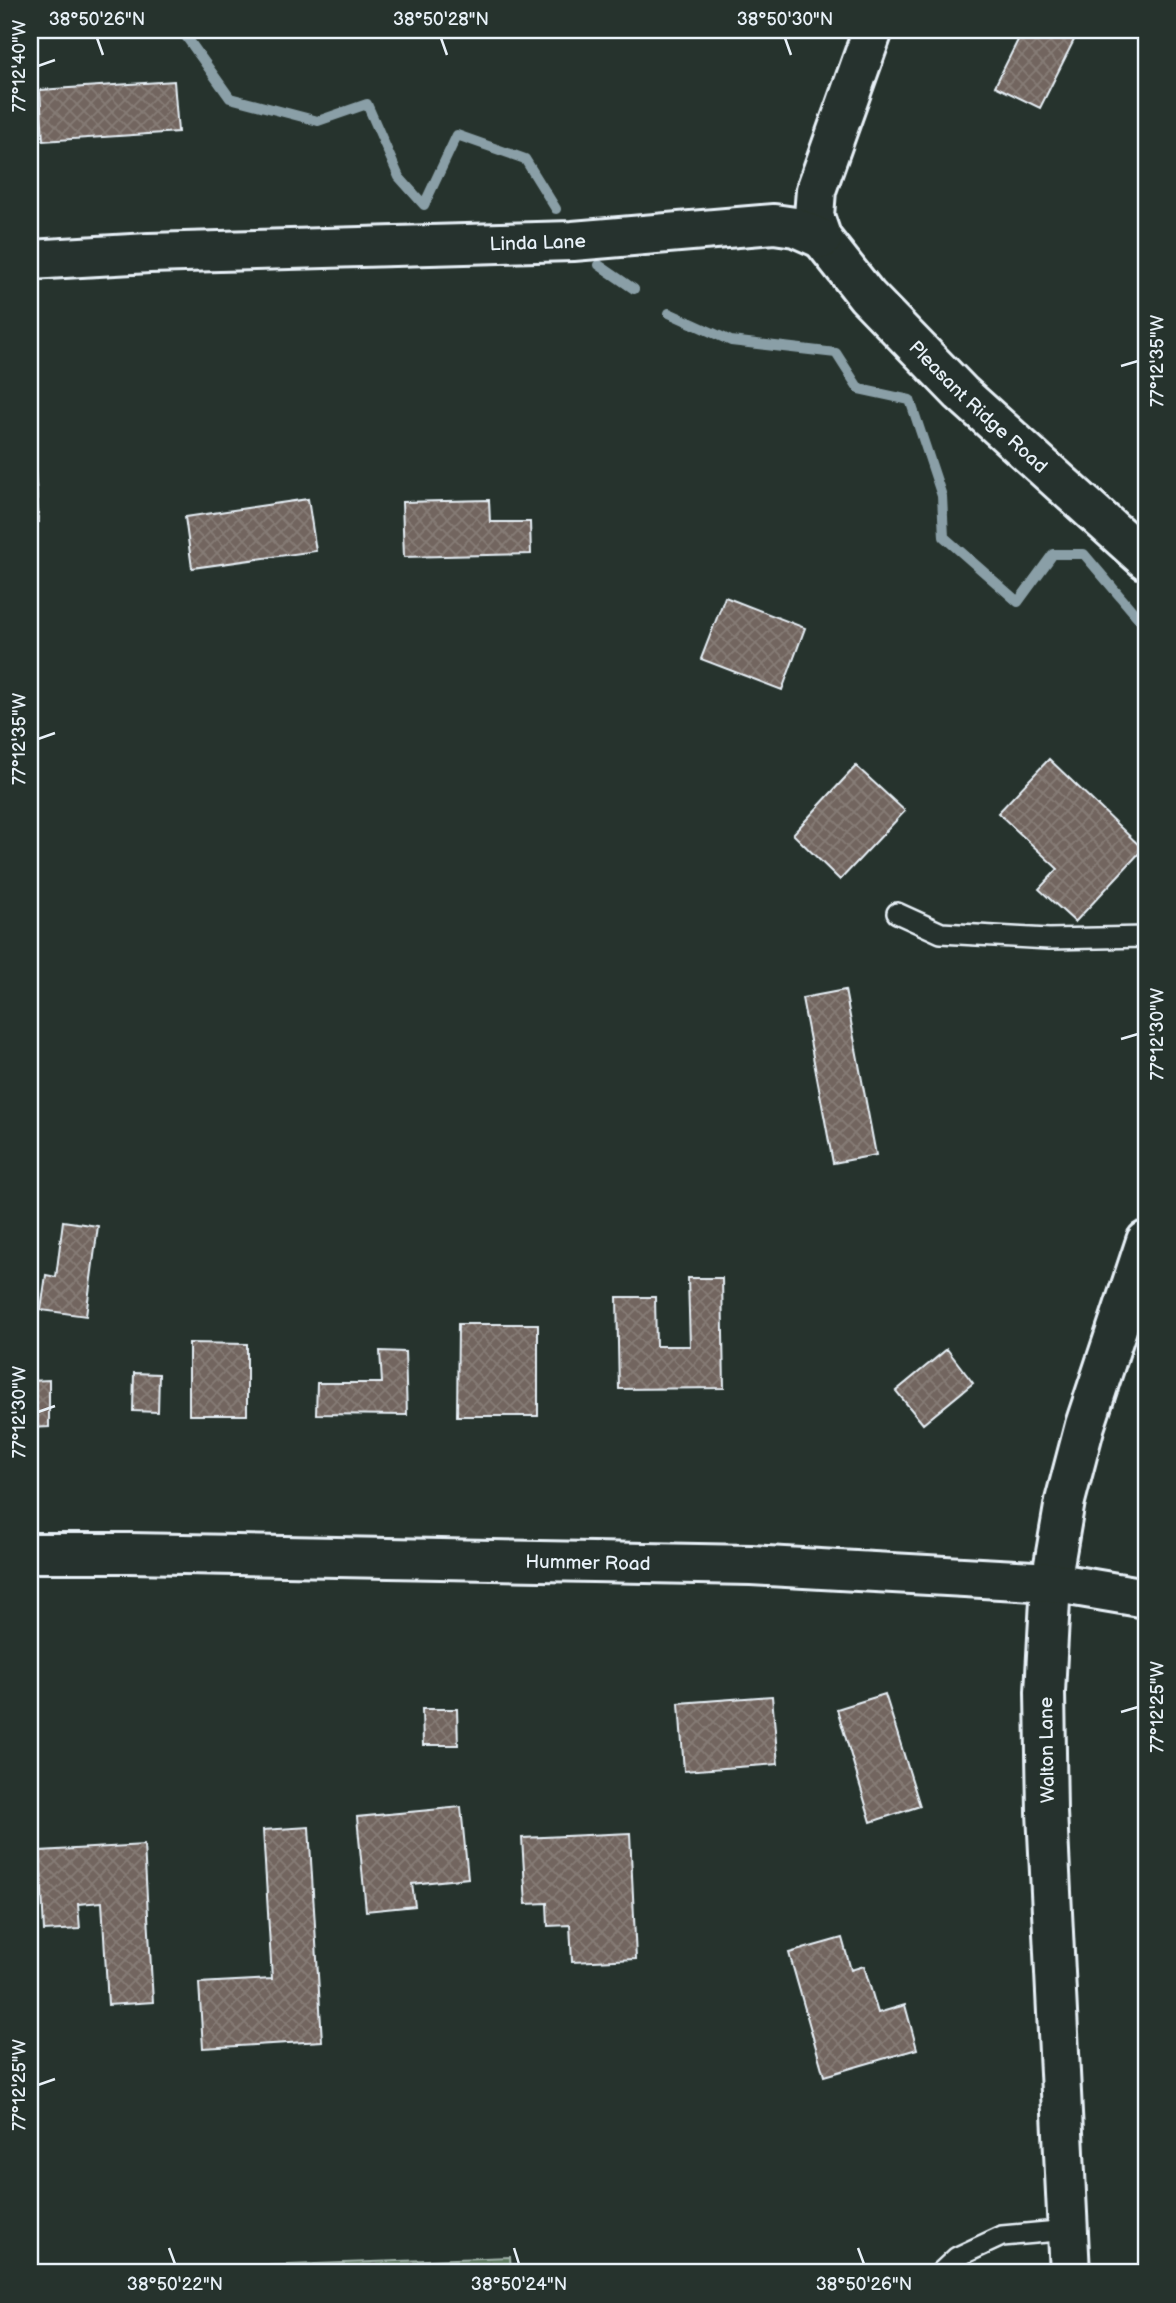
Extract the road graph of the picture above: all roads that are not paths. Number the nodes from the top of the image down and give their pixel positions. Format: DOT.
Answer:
graph roads {
  1 [pos="873,30"];
  2 [pos="816,190"];
  3 [pos="774,224"];
  4 [pos="822,239"];
  5 [pos="30,260"];
  6 [pos="1146,560"];
  7 [pos="897,913"];
  8 [pos="1146,937"];
  9 [pos="1146,1241"];
  10 [pos="30,1553"];
  11 [pos="1051,1582"];
  12 [pos="1146,1598"];
  13 [pos="1069,2231"];
  14 [pos="940,2273"];
  15 [pos="1070,2273"];
  1 -- 2 [label="street"];
  2 -- 3 [label="street"];
  2 -- 4 [label="street"];
  3 -- 4 [label="street, Linda Lane"];
  3 -- 5 [label="street, Linda Lane"];
  4 -- 6 [label="street, Pleasant Ridge Road"];
  7 -- 8 [label="lane"];
  9 -- 11 [label="street, Walton Lane"];
  10 -- 11 [label="street, Hummer Road"];
  11 -- 12 [label="street, Hummer Road"];
  11 -- 13 [label="street, Walton Lane"];
  13 -- 14 [label="lane"];
  13 -- 15 [label="street, Walton Lane"];
}
